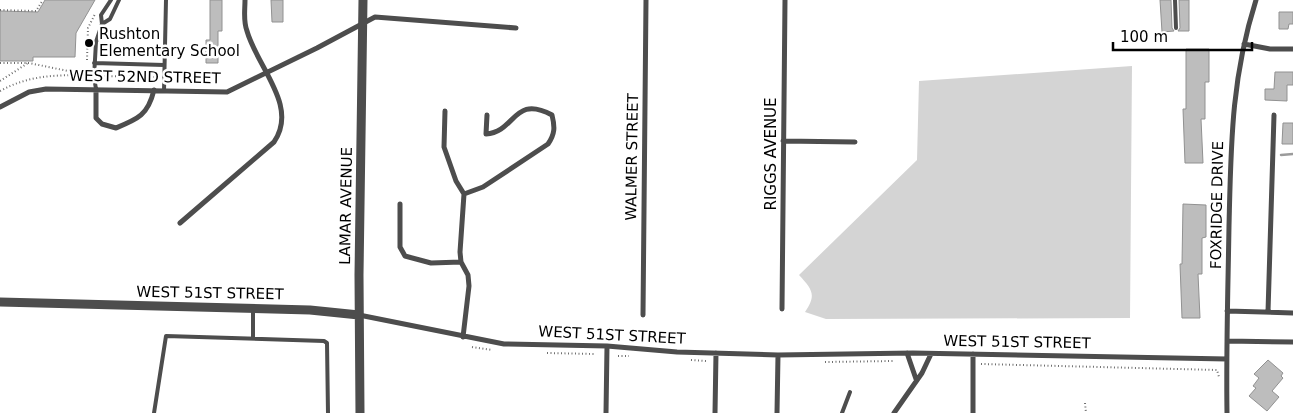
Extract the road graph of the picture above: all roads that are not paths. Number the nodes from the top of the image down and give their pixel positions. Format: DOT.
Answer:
graph roads {
  1 [pos="111,0"];
  2 [pos="119,0"];
  3 [pos="166,0"];
  4 [pos="245,0"];
  5 [pos="363,0"];
  6 [pos="646,0"];
  7 [pos="785,0"];
  8 [pos="1174,0"];
  9 [pos="1256,0"];
  10 [pos="102,24"];
  11 [pos="362,24"];
  12 [pos="516,28"];
  13 [pos="1176,28"];
  14 [pos="1244,44"];
  15 [pos="1293,49"];
  16 [pos="94,63"];
  17 [pos="164,65"];
  18 [pos="266,74"];
  19 [pos="96,89"];
  20 [pos="154,90"];
  21 [pos="164,91"];
  22 [pos="0,107"];
  23 [pos="445,111"];
  24 [pos="487,115"];
  25 [pos="1274,115"];
  26 [pos="783,141"];
  27 [pos="855,142"];
  28 [pos="464,194"];
  29 [pos="400,204"];
  30 [pos="180,223"];
  31 [pos="461,262"];
  32 [pos="0,302"];
  33 [pos="253,308"];
  34 [pos="782,309"];
  35 [pos="1227,311"];
  36 [pos="1268,312"];
  37 [pos="1293,313"];
  38 [pos="359,315"];
  39 [pos="643,315"];
  40 [pos="463,337"];
  41 [pos="253,338"];
  42 [pos="1227,341"];
  43 [pos="1293,342"];
  44 [pos="607,346"];
  45 [pos="716,353"];
  46 [pos="907,353"];
  47 [pos="931,354"];
  48 [pos="973,354"];
  49 [pos="778,355"];
  50 [pos="1227,360"];
  51 [pos="916,378"];
  52 [pos="850,392"];
  53 [pos="154,413"];
  54 [pos="328,413"];
  55 [pos="360,413"];
  56 [pos="606,413"];
  57 [pos="714,413"];
  58 [pos="777,413"];
  59 [pos="842,413"];
  60 [pos="894,413"];
  61 [pos="973,413"];
  62 [pos="1227,413"];
  1 -- 10 [label="lane"];
  2 -- 10 [label="lane"];
  3 -- 17 [label="lane"];
  4 -- 18 [label="street"];
  5 -- 11 [label="street, LAMAR AVENUE"];
  6 -- 39 [label="street, WALMER STREET"];
  7 -- 26 [label="street, RIGGS AVENUE"];
  8 -- 13 [label="lane"];
  9 -- 14 [label="street, FOXRIDGE DRIVE"];
  10 -- 16 [label="lane"];
  11 -- 12 [label="street, WEST 52ND STREET"];
  11 -- 18 [label="street, WEST 52ND STREET"];
  11 -- 38 [label="street, LAMAR AVENUE"];
  14 -- 15 [label="street"];
  14 -- 35 [label="street, FOXRIDGE DRIVE"];
  16 -- 17 [label="lane"];
  16 -- 19 [label="lane"];
  17 -- 21 [label="lane"];
  18 -- 21 [label="street, WEST 52ND STREET"];
  18 -- 30 [label="street"];
  19 -- 20 [label="street, WEST 52ND STREET"];
  19 -- 20 [label="street"];
  19 -- 22 [label="street, WEST 52ND STREET"];
  20 -- 21 [label="street, WEST 52ND STREET"];
  23 -- 28 [label="street"];
  24 -- 28 [label="street"];
  25 -- 36 [label="street"];
  26 -- 27 [label="street"];
  26 -- 34 [label="street, RIGGS AVENUE"];
  28 -- 31 [label="street"];
  29 -- 31 [label="street"];
  31 -- 40 [label="street"];
  32 -- 33 [label="street, WEST 51ST STREET"];
  33 -- 38 [label="street, WEST 51ST STREET"];
  33 -- 41 [label="lane"];
  35 -- 36 [label="street"];
  35 -- 42 [label="street, FOXRIDGE DRIVE"];
  36 -- 37 [label="street"];
  38 -- 40 [label="street, WEST 51ST STREET"];
  38 -- 55 [label="street, LAMAR AVENUE"];
  40 -- 44 [label="street, WEST 51ST STREET"];
  41 -- 53 [label="lane"];
  41 -- 54 [label="lane"];
  42 -- 43 [label="street"];
  42 -- 50 [label="street, FOXRIDGE DRIVE"];
  44 -- 45 [label="street, WEST 51ST STREET"];
  44 -- 56 [label="street"];
  45 -- 49 [label="street, WEST 51ST STREET"];
  45 -- 57 [label="street"];
  46 -- 47 [label="street, WEST 51ST STREET"];
  46 -- 49 [label="street, WEST 51ST STREET"];
  46 -- 51 [label="street"];
  47 -- 48 [label="street, WEST 51ST STREET"];
  47 -- 51 [label="street"];
  48 -- 50 [label="street, WEST 51ST STREET"];
  48 -- 61 [label="street"];
  49 -- 58 [label="street"];
  50 -- 62 [label="street, FOXRIDGE DRIVE"];
  51 -- 60 [label="street"];
  52 -- 59 [label="lane"];
}
